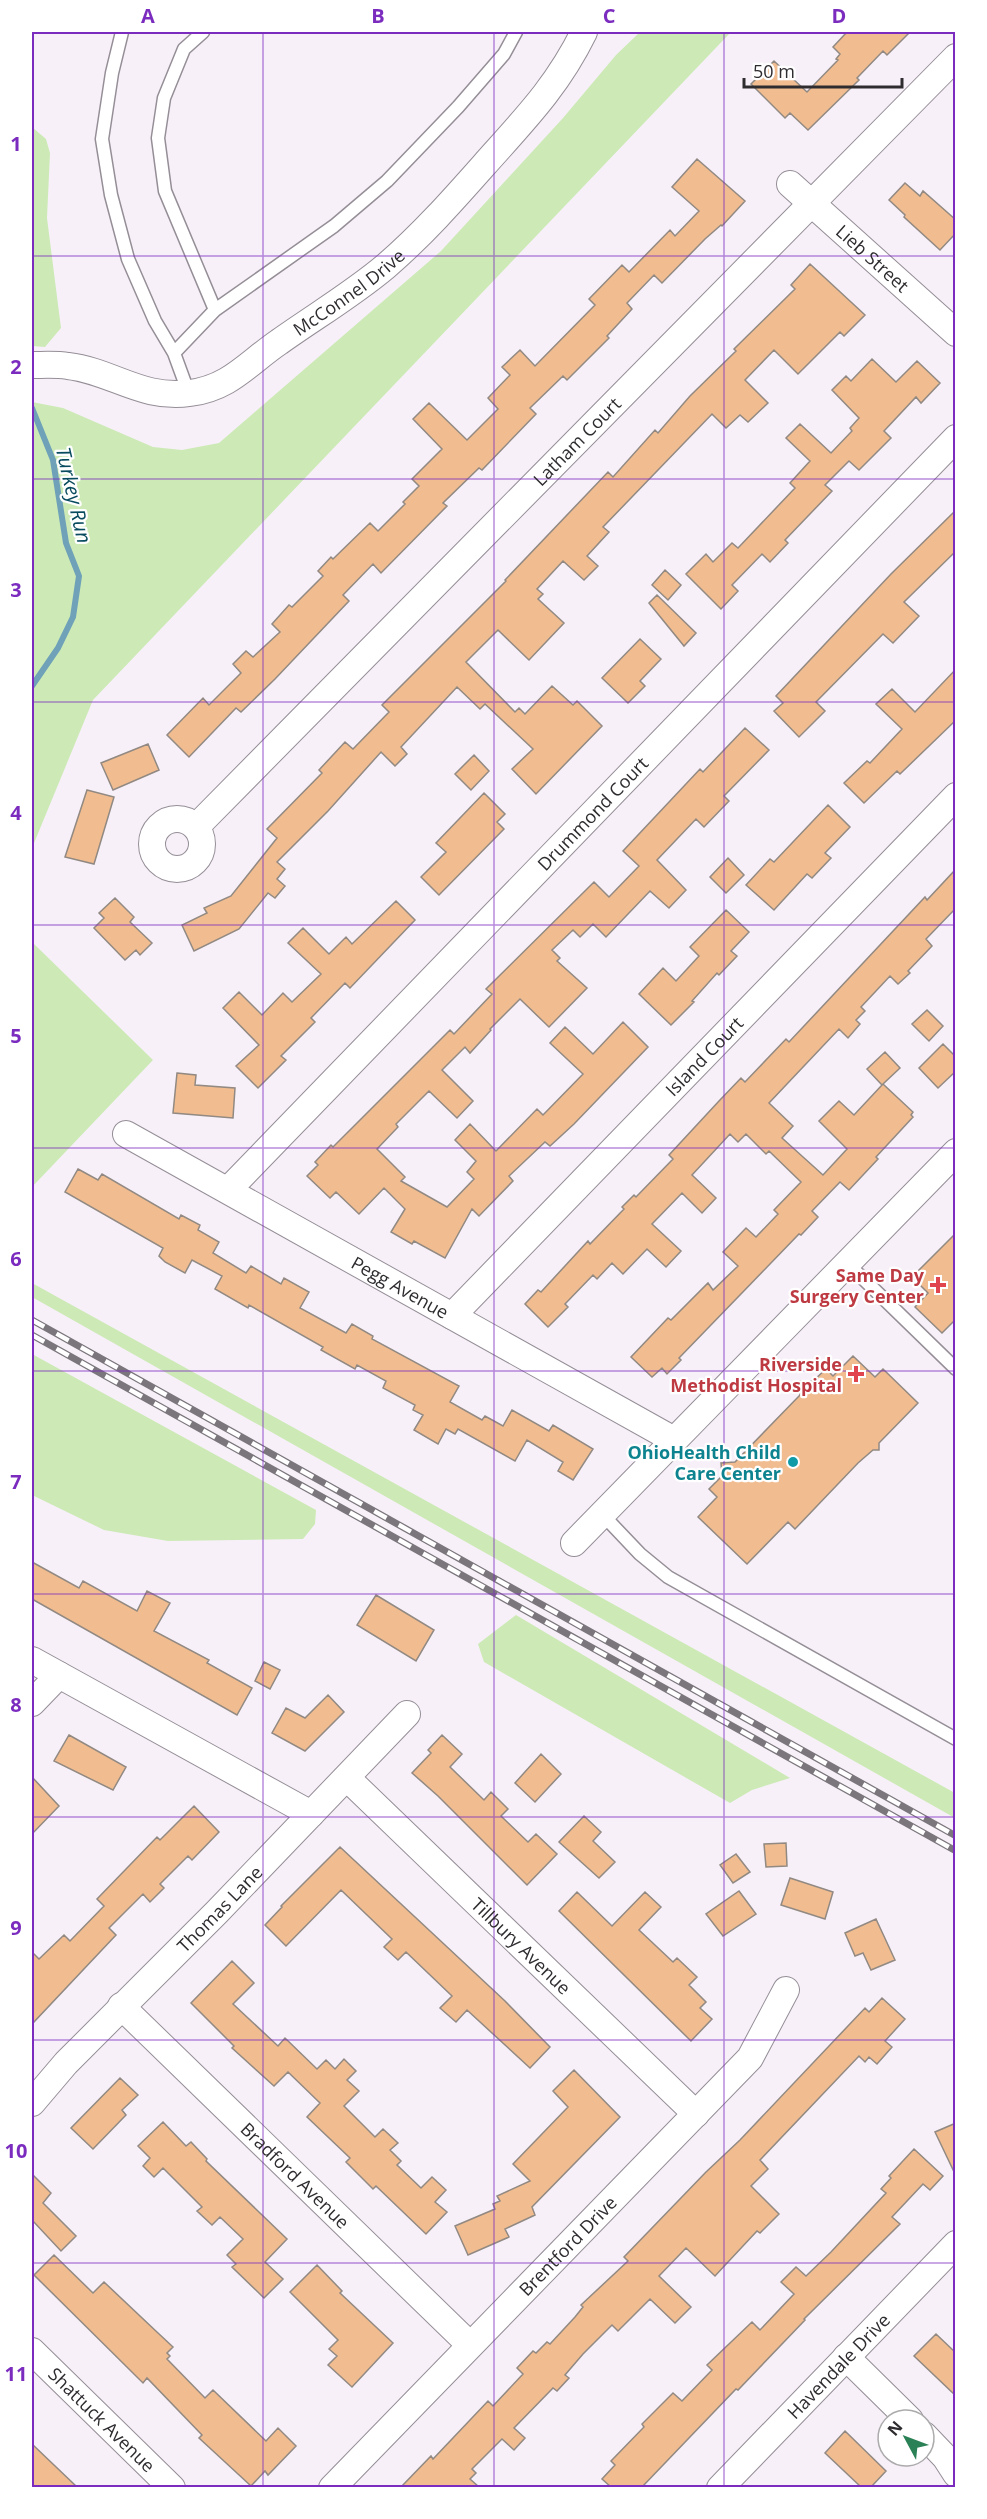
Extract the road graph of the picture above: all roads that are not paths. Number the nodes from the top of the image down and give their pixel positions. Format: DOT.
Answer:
graph roads {
  1 [pos="122,32"];
  2 [pos="203,32"];
  3 [pos="516,32"];
  4 [pos="584,32"];
  5 [pos="956,57"];
  6 [pos="790,184"];
  7 [pos="811,204"];
  8 [pos="215,309"];
  9 [pos="956,333"];
  10 [pos="174,353"];
  11 [pos="32,365"];
  12 [pos="189,394"];
  13 [pos="956,438"];
  14 [pos="956,796"];
  15 [pos="196,827"];
  16 [pos="126,1134"];
  17 [pos="956,1152"];
  18 [pos="228,1190"];
  19 [pos="847,1263"];
  20 [pos="452,1316"];
  21 [pos="956,1370"];
  22 [pos="674,1440"];
  23 [pos="602,1514"];
  24 [pos="574,1543"];
  25 [pos="32,1660"];
  26 [pos="59,1675"];
  27 [pos="32,1703"];
  28 [pos="407,1714"];
  29 [pos="956,1739"];
  30 [pos="347,1778"];
  31 [pos="311,1814"];
  32 [pos="786,1990"];
  33 [pos="121,2006"];
  34 [pos="32,2103"];
  35 [pos="696,2114"];
  36 [pos="956,2244"];
  37 [pos="470,2345"];
  38 [pos="32,2351"];
  39 [pos="846,2357"];
  40 [pos="898,2408"];
  41 [pos="936,2448"];
  42 [pos="956,2474"];
  43 [pos="172,2487"];
  44 [pos="332,2487"];
  45 [pos="720,2487"];
  1 -- 10 [label="lane"];
  2 -- 8 [label="lane"];
  3 -- 8 [label="lane"];
  4 -- 12 [label="street, McConnel Drive"];
  5 -- 7 [label="street, Latham Court"];
  6 -- 7 [label="street, Lieb Street"];
  7 -- 9 [label="street, Lieb Street"];
  7 -- 15 [label="street, Latham Court"];
  8 -- 10 [label="lane"];
  10 -- 12 [label="lane"];
  11 -- 12 [label="street, McConnel Drive"];
  13 -- 18 [label="street, Drummond Court"];
  14 -- 20 [label="street, Island Court"];
  16 -- 18 [label="street, Pegg Avenue"];
  17 -- 19 [label="street"];
  18 -- 20 [label="street, Pegg Avenue"];
  19 -- 21 [label="lane"];
  19 -- 22 [label="street"];
  20 -- 22 [label="street, Pegg Avenue"];
  22 -- 23 [label="street"];
  23 -- 24 [label="street"];
  23 -- 29 [label="lane"];
  25 -- 26 [label="street"];
  26 -- 27 [label="street"];
  26 -- 31 [label="street"];
  28 -- 30 [label="street, Thomas Lane"];
  30 -- 31 [label="street, Thomas Lane"];
  30 -- 35 [label="street, Tillbury Avenue"];
  31 -- 33 [label="street, Thomas Lane"];
  32 -- 35 [label="street, Brentford Drive"];
  33 -- 34 [label="street, Thomas Lane"];
  33 -- 37 [label="street, Bradford Avenue"];
  35 -- 37 [label="street, Brentford Drive"];
  36 -- 39 [label="street, Havendale Drive"];
  37 -- 44 [label="street, Brentford Drive"];
  38 -- 43 [label="street, Shattuck Avenue"];
  39 -- 40 [label="street"];
  39 -- 45 [label="street, Havendale Drive"];
  41 -- 42 [label="street"];
}
